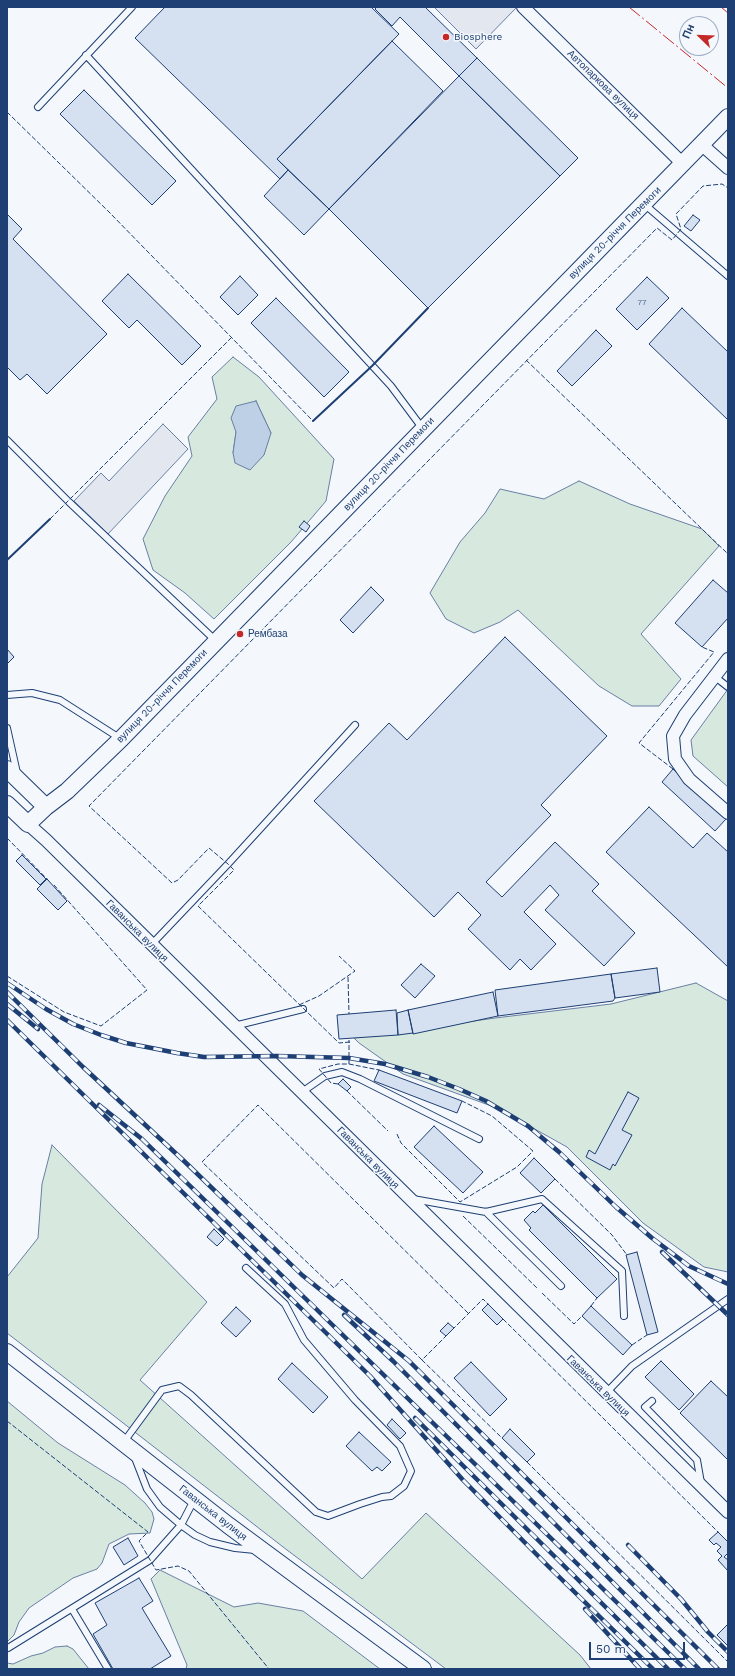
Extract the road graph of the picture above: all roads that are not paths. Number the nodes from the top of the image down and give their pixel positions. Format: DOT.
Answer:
graph roads {
  1 [pos="132,7"];
  2 [pos="523,7"];
  3 [pos="86,54"];
  4 [pos="38,107"];
  5 [pos="728,117"];
  6 [pos="701,144"];
  7 [pos="683,164"];
  8 [pos="728,168"];
  9 [pos="644,204"];
  10 [pos="728,276"];
  11 [pos="423,429"];
  12 [pos="7,440"];
  13 [pos="216,641"];
  14 [pos="728,659"];
  15 [pos="714,676"];
  16 [pos="728,687"];
  17 [pos="7,695"];
  18 [pos="355,725"];
  19 [pos="7,728"];
  20 [pos="121,739"];
  21 [pos="7,769"];
  22 [pos="19,781"];
  23 [pos="7,804"];
  24 [pos="46,807"];
  25 [pos="728,813"];
  26 [pos="28,824"];
  27 [pos="151,945"];
  28 [pos="303,1009"];
  29 [pos="234,1026"];
  30 [pos="302,1092"];
  31 [pos="479,1139"];
  32 [pos="408,1198"];
  33 [pos="486,1212"];
  34 [pos="246,1268"];
  35 [pos="560,1286"];
  36 [pos="728,1299"];
  37 [pos="624,1316"];
  38 [pos="7,1352"];
  39 [pos="606,1393"];
  40 [pos="652,1401"];
  41 [pos="128,1447"];
  42 [pos="702,1486"];
  43 [pos="195,1499"];
  44 [pos="728,1512"];
  45 [pos="180,1525"];
  46 [pos="262,1550"];
  47 [pos="72,1609"];
  48 [pos="8,1648"];
  49 [pos="108,1669"];
  50 [pos="423,1669"];
  1 -- 3 [label="lane"];
  2 -- 7 [label="street, Автопаркова вулиця"];
  3 -- 4 [label="lane"];
  3 -- 11 [label="lane"];
  5 -- 6 [label="street, вулиця 20-річчя Перемоги"];
  6 -- 7 [label="street, вулиця 20-річчя Перемоги"];
  6 -- 8 [label="street"];
  7 -- 9 [label="street, вулиця 20-річчя Перемоги"];
  9 -- 10 [label="lane"];
  9 -- 11 [label="street, вулиця 20-річчя Перемоги"];
  11 -- 13 [label="street, вулиця 20-річчя Перемоги"];
  12 -- 13 [label="lane"];
  13 -- 20 [label="street, вулиця 20-річчя Перемоги"];
  14 -- 15 [label="street"];
  15 -- 16 [label="lane"];
  15 -- 25 [label="street"];
  17 -- 20 [label="lane"];
  18 -- 27 [label="lane"];
  19 -- 22 [label="lane"];
  20 -- 24 [label="street, вулиця 20-річчя Перемоги"];
  21 -- 22 [label="street"];
  22 -- 24 [label="street"];
  23 -- 26 [label="street, Гаванська вулиця"];
  24 -- 26 [label="street, вулиця 20-річчя Перемоги"];
  26 -- 27 [label="street, Гаванська вулиця"];
  27 -- 29 [label="street, Гаванська вулиця"];
  28 -- 29 [label="lane"];
  29 -- 30 [label="street, Гаванська вулиця"];
  30 -- 31 [label="lane"];
  30 -- 32 [label="street, Гаванська вулиця"];
  32 -- 33 [label="lane"];
  32 -- 39 [label="street, Гаванська вулиця"];
  33 -- 35 [label="lane"];
  33 -- 37 [label="lane"];
  34 -- 41 [label="lane"];
  36 -- 39 [label="lane"];
  38 -- 41 [label="street, Гаванська вулиця"];
  39 -- 42 [label="street, Гаванська вулиця"];
  40 -- 42 [label="lane"];
  41 -- 43 [label="street, Гаванська вулиця"];
  41 -- 45 [label="lane"];
  42 -- 44 [label="street, Гаванська вулиця"];
  43 -- 45 [label="lane"];
  43 -- 46 [label="street, Гаванська вулиця"];
  45 -- 46 [label="lane"];
  45 -- 47 [label="lane"];
  46 -- 50 [label="street, Гаванська вулиця"];
  47 -- 48 [label="lane"];
  47 -- 49 [label="lane"];
}
